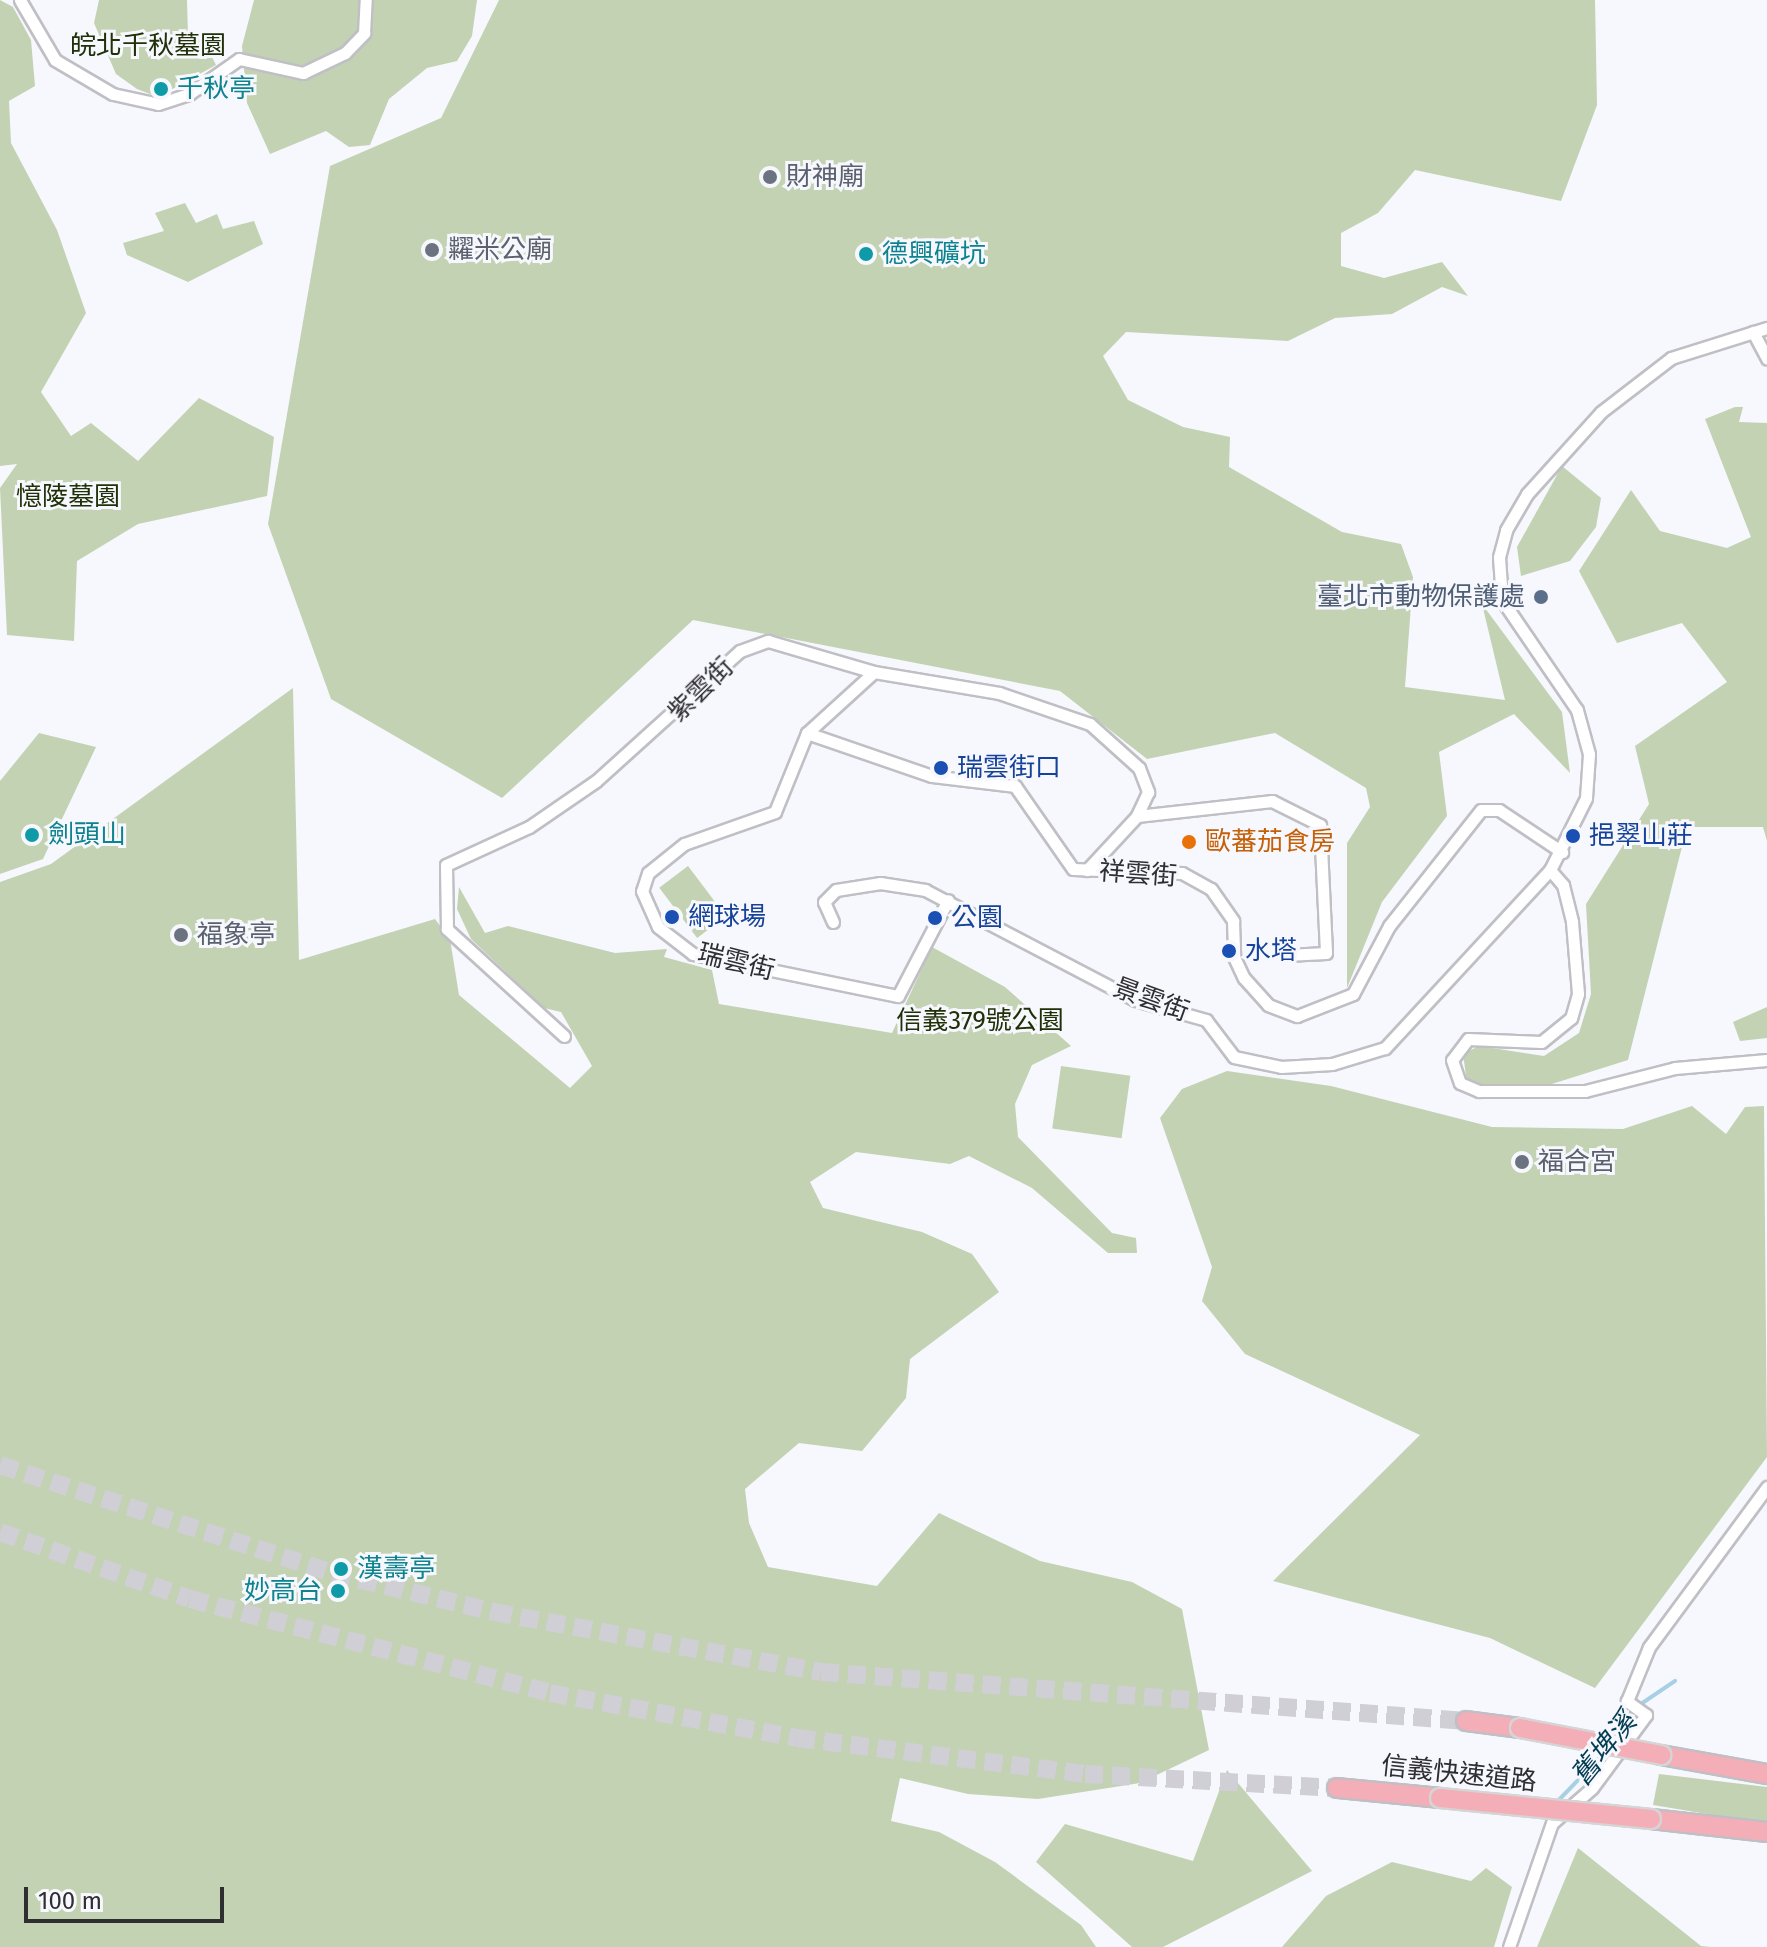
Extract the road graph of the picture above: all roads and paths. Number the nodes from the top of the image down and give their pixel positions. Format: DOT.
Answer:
graph roads {
  1 [pos="20,0"];
  2 [pos="366,0"];
  3 [pos="1767,328"];
  4 [pos="1753,332"];
  5 [pos="1767,358"];
  6 [pos="874,672"];
  7 [pos="807,733"];
  8 [pos="1137,816"];
  9 [pos="1562,852"];
  10 [pos="1087,870"];
  11 [pos="1550,870"];
  12 [pos="948,900"];
  13 [pos="833,922"];
  14 [pos="1286,955"];
  15 [pos="564,1036"];
  16 [pos="1767,1060"];
  17 [pos="1767,1487"];
  18 [pos="1466,1721"];
  19 [pos="1767,1774"];
  20 [pos="1337,1788"];
  21 [pos="1767,1832"];
  22 [pos="1509,1947"];
  1 -- 2 [label="street"];
  3 -- 4 [label="street, 景雲街"];
  4 -- 5 [label="street"];
  4 -- 9 [label="street, 景雲街"];
  6 -- 7 [label="street"];
  6 -- 8 [label="street, 紫雲街"];
  6 -- 15 [label="street, 紫雲街"];
  7 -- 10 [label="street, 祥雲街"];
  7 -- 12 [label="street, 瑞雲街"];
  8 -- 10 [label="street"];
  8 -- 14 [label="street"];
  9 -- 10 [label="street, 祥雲街"];
  9 -- 11 [label="street, 景雲街"];
  11 -- 12 [label="street, 景雲街"];
  11 -- 16 [label="street"];
  12 -- 13 [label="street, 景雲街"];
  17 -- 22 [label="street"];
  18 -- 19 [label="highway, 信義快速道路, bridge"];
  20 -- 21 [label="highway, 信義快速道路, bridge"];
}
